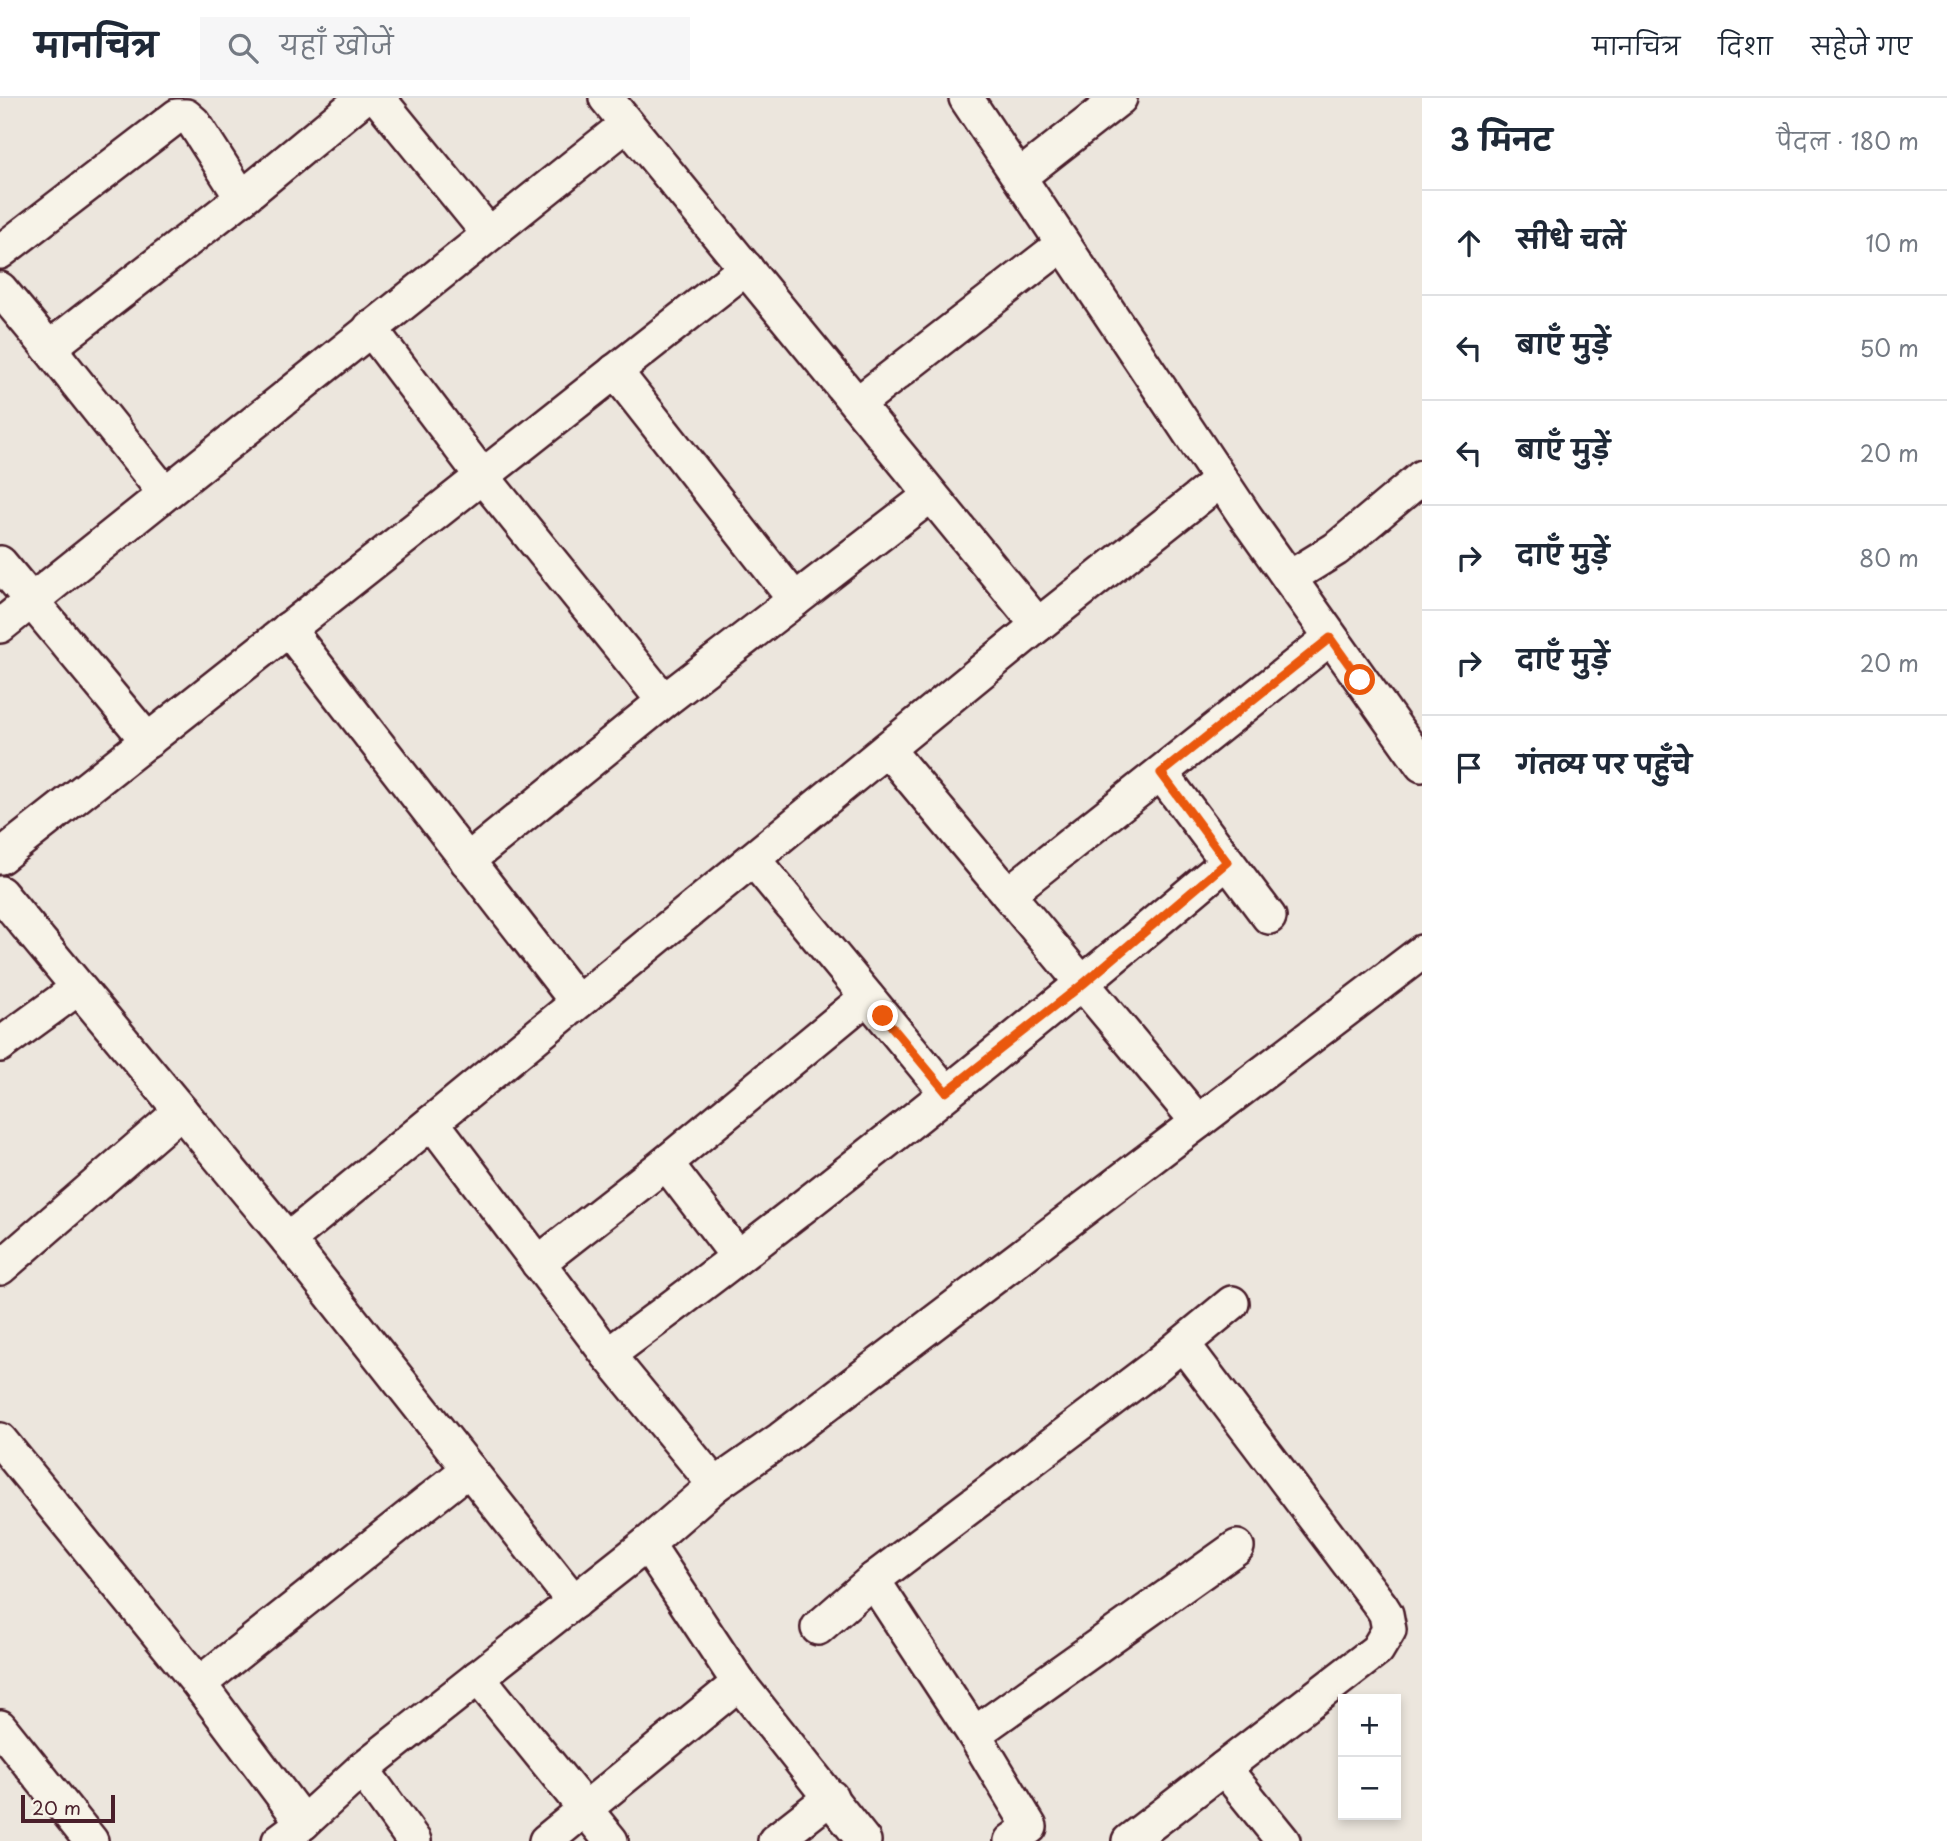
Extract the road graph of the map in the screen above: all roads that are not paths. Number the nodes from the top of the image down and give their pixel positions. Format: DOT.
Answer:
graph roads {
  1 [pos="363,98"];
  2 [pos="378,98"];
  3 [pos="606,98"];
  4 [pos="966,98"];
  5 [pos="1120,98"];
  6 [pos="627,124"];
  7 [pos="1019,177"];
  8 [pos="242,198"];
  9 [pos="489,234"];
  10 [pos="1063,244"];
  11 [pos="0,252"];
  12 [pos="746,268"];
  13 [pos="0,289"];
  14 [pos="370,328"];
  15 [pos="49,348"];
  16 [pos="615,371"];
  17 [pos="857,404"];
  18 [pos="482,476"];
  19 [pos="1422,477"];
  20 [pos="1221,480"];
  21 [pos="164,492"];
  22 [pos="931,495"];
  23 [pos="0,563"];
  24 [pos="1289,578"];
  25 [pos="33,600"];
  26 [pos="795,600"];
  27 [pos="1038,625"];
  28 [pos="0,626"];
  29 [pos="288,629"];
  30 [pos="1330,638"];
  31 [pos="664,701"];
  32 [pos="148,741"];
  33 [pos="887,749"];
  34 [pos="1422,765"];
  35 [pos="1161,773"];
  36 [pos="0,858"];
  37 [pos="753,859"];
  38 [pos="467,861"];
  39 [pos="1227,862"];
  40 [pos="0,893"];
  41 [pos="1008,894"];
  42 [pos="1269,917"];
  43 [pos="1422,952"];
  44 [pos="1083,984"];
  45 [pos="78,988"];
  46 [pos="867,997"];
  47 [pos="577,1002"];
  48 [pos="0,1045"];
  49 [pos="946,1092"];
  50 [pos="181,1111"];
  51 [pos="432,1122"];
  52 [pos="1198,1122"];
  53 [pos="666,1163"];
  54 [pos="288,1240"];
  55 [pos="738,1257"];
  56 [pos="538,1263"];
  57 [pos="0,1268"];
  58 [pos="1232,1303"];
  59 [pos="1183,1344"];
  60 [pos="608,1355"];
  61 [pos="0,1440"];
  62 [pos="469,1469"];
  63 [pos="715,1485"];
  64 [pos="647,1545"];
  65 [pos="1237,1547"];
  66 [pos="873,1580"];
  67 [pos="574,1602"];
  68 [pos="818,1628"];
  69 [pos="478,1677"];
  70 [pos="739,1683"];
  71 [pos="199,1684"];
  72 [pos="0,1727"];
  73 [pos="974,1734"];
  74 [pos="1224,1768"];
  75 [pos="362,1769"];
  76 [pos="831,1797"];
  77 [pos="584,1808"];
  78 [pos="291,1832"];
  79 [pos="1028,1836"];
  80 [pos="91,1841"];
  81 [pos="414,1841"];
  82 [pos="545,1841"];
  83 [pos="611,1841"];
  84 [pos="775,1841"];
  85 [pos="864,1841"];
  86 [pos="1129,1841"];
  87 [pos="1283,1841"];
  1 -- 8 [label="street"];
  2 -- 9 [label="street"];
  3 -- 6 [label="street"];
  4 -- 7 [label="street"];
  5 -- 7 [label="street"];
  6 -- 9 [label="street"];
  6 -- 12 [label="street"];
  7 -- 10 [label="street"];
  8 -- 11 [label="street"];
  8 -- 15 [label="street"];
  9 -- 14 [label="street"];
  10 -- 17 [label="street"];
  10 -- 20 [label="street"];
  12 -- 16 [label="street"];
  12 -- 17 [label="street"];
  13 -- 15 [label="street"];
  14 -- 18 [label="street"];
  14 -- 21 [label="street"];
  15 -- 21 [label="street"];
  16 -- 18 [label="street"];
  16 -- 26 [label="street"];
  17 -- 22 [label="street"];
  18 -- 29 [label="street"];
  18 -- 31 [label="street"];
  19 -- 24 [label="street"];
  20 -- 24 [label="street"];
  20 -- 27 [label="street"];
  21 -- 25 [label="street"];
  22 -- 26 [label="street"];
  22 -- 27 [label="street"];
  23 -- 25 [label="street"];
  24 -- 30 [label="street"];
  25 -- 28 [label="street"];
  25 -- 32 [label="street"];
  26 -- 31 [label="street"];
  27 -- 33 [label="street"];
  29 -- 32 [label="street"];
  29 -- 38 [label="street"];
  30 -- 34 [label="street"];
  30 -- 35 [label="street"];
  31 -- 38 [label="street"];
  32 -- 36 [label="street"];
  33 -- 37 [label="street"];
  33 -- 41 [label="street"];
  35 -- 39 [label="street"];
  35 -- 41 [label="street"];
  37 -- 46 [label="street"];
  37 -- 47 [label="street"];
  38 -- 47 [label="street"];
  39 -- 42 [label="street"];
  39 -- 44 [label="street"];
  40 -- 45 [label="street"];
  41 -- 44 [label="street"];
  43 -- 52 [label="street"];
  44 -- 49 [label="street"];
  44 -- 52 [label="street"];
  45 -- 48 [label="street"];
  45 -- 50 [label="street"];
  46 -- 49 [label="street"];
  46 -- 53 [label="street"];
  47 -- 51 [label="street"];
  49 -- 55 [label="street"];
  50 -- 54 [label="street"];
  50 -- 57 [label="street"];
  51 -- 54 [label="street"];
  51 -- 56 [label="street"];
  52 -- 63 [label="street"];
  53 -- 55 [label="street"];
  53 -- 56 [label="street"];
  54 -- 62 [label="street"];
  55 -- 60 [label="street"];
  56 -- 60 [label="street"];
  58 -- 59 [label="street"];
  59 -- 66 [label="street"];
  59 -- 74 [label="street"];
  60 -- 63 [label="street"];
  61 -- 71 [label="street"];
  62 -- 67 [label="street"];
  62 -- 71 [label="street"];
  63 -- 64 [label="street"];
  64 -- 67 [label="street"];
  64 -- 70 [label="street"];
  65 -- 73 [label="street"];
  66 -- 68 [label="street"];
  66 -- 73 [label="street"];
  67 -- 69 [label="street"];
  69 -- 75 [label="street"];
  69 -- 77 [label="street"];
  70 -- 76 [label="street"];
  70 -- 77 [label="street"];
  71 -- 78 [label="street"];
  72 -- 80 [label="street"];
  73 -- 79 [label="street"];
  74 -- 86 [label="street"];
  74 -- 87 [label="street"];
  75 -- 78 [label="street"];
  75 -- 81 [label="street"];
  76 -- 84 [label="street"];
  76 -- 85 [label="street"];
  77 -- 82 [label="street"];
  77 -- 83 [label="street"];
}
